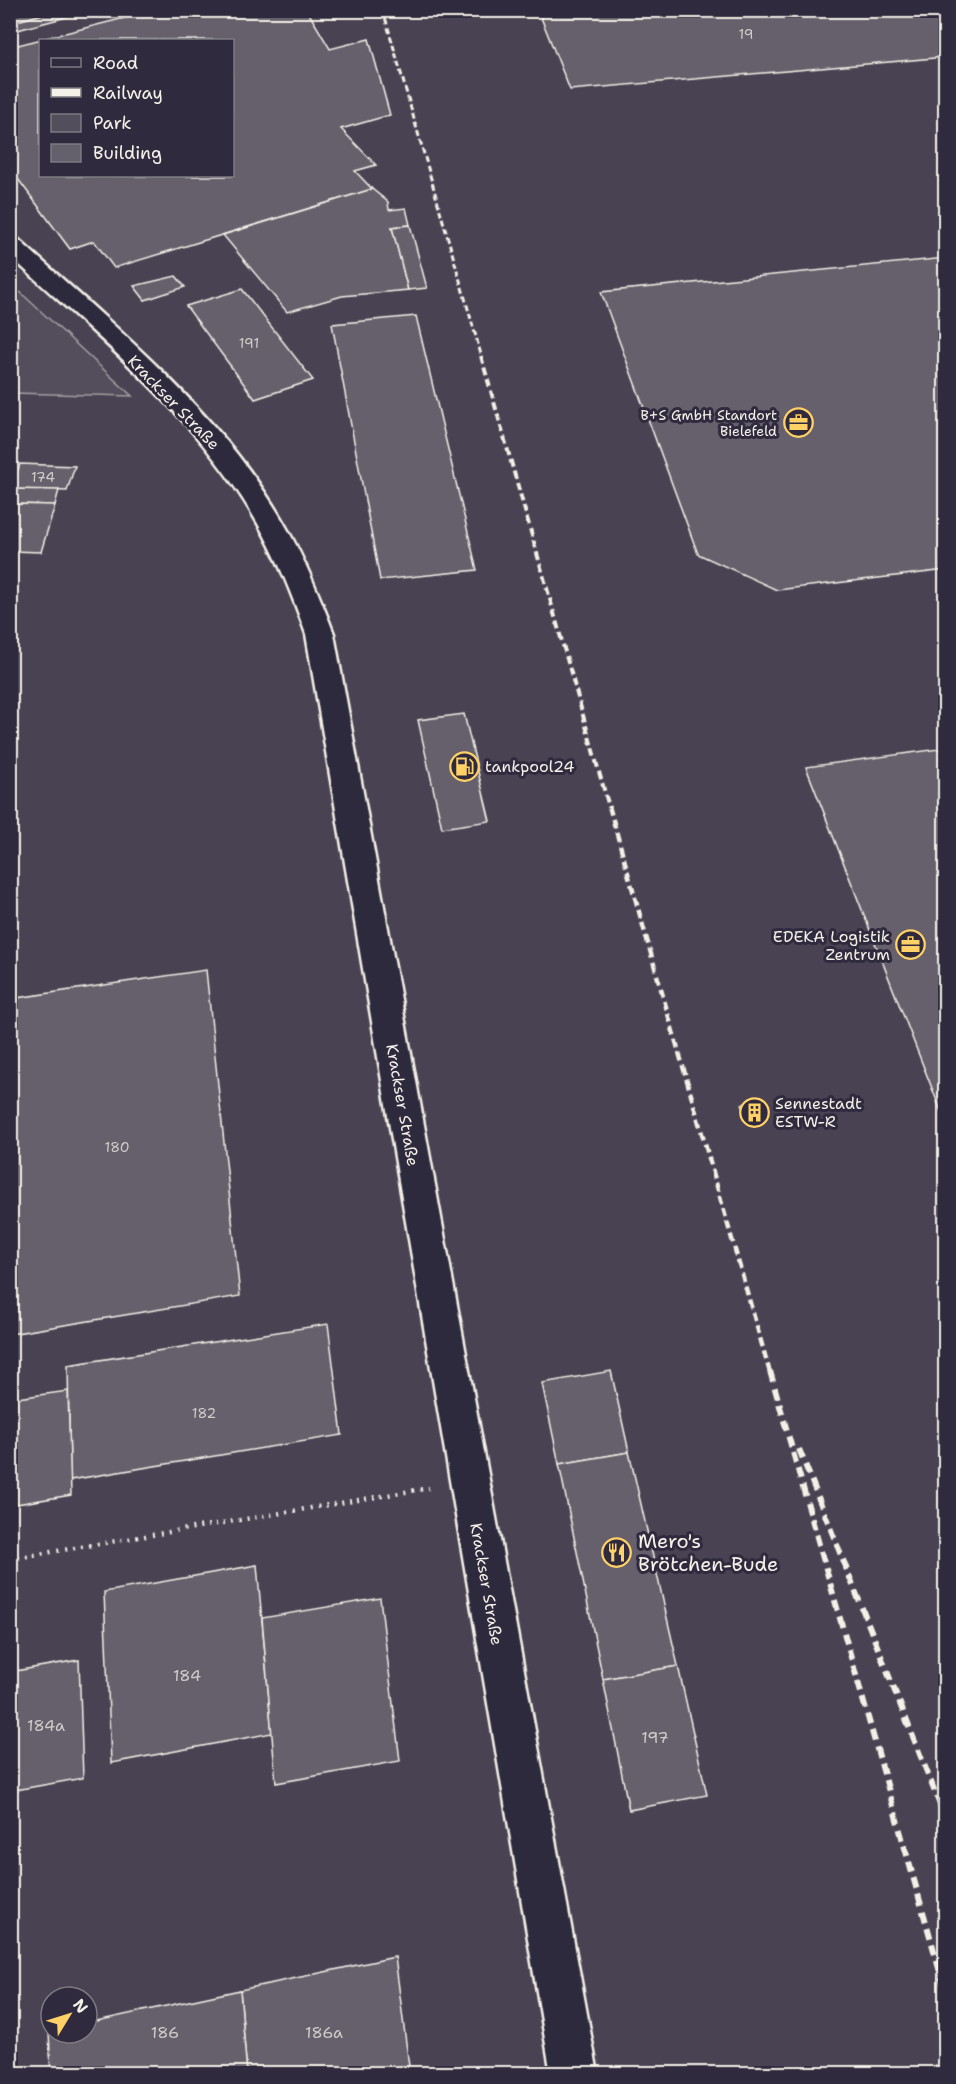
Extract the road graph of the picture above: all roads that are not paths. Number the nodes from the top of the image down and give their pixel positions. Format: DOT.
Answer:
graph roads {
  1 [pos="10,244"];
  2 [pos="575,2073"];
  1 -- 2 [label="street, Krackser Straße"];
}
